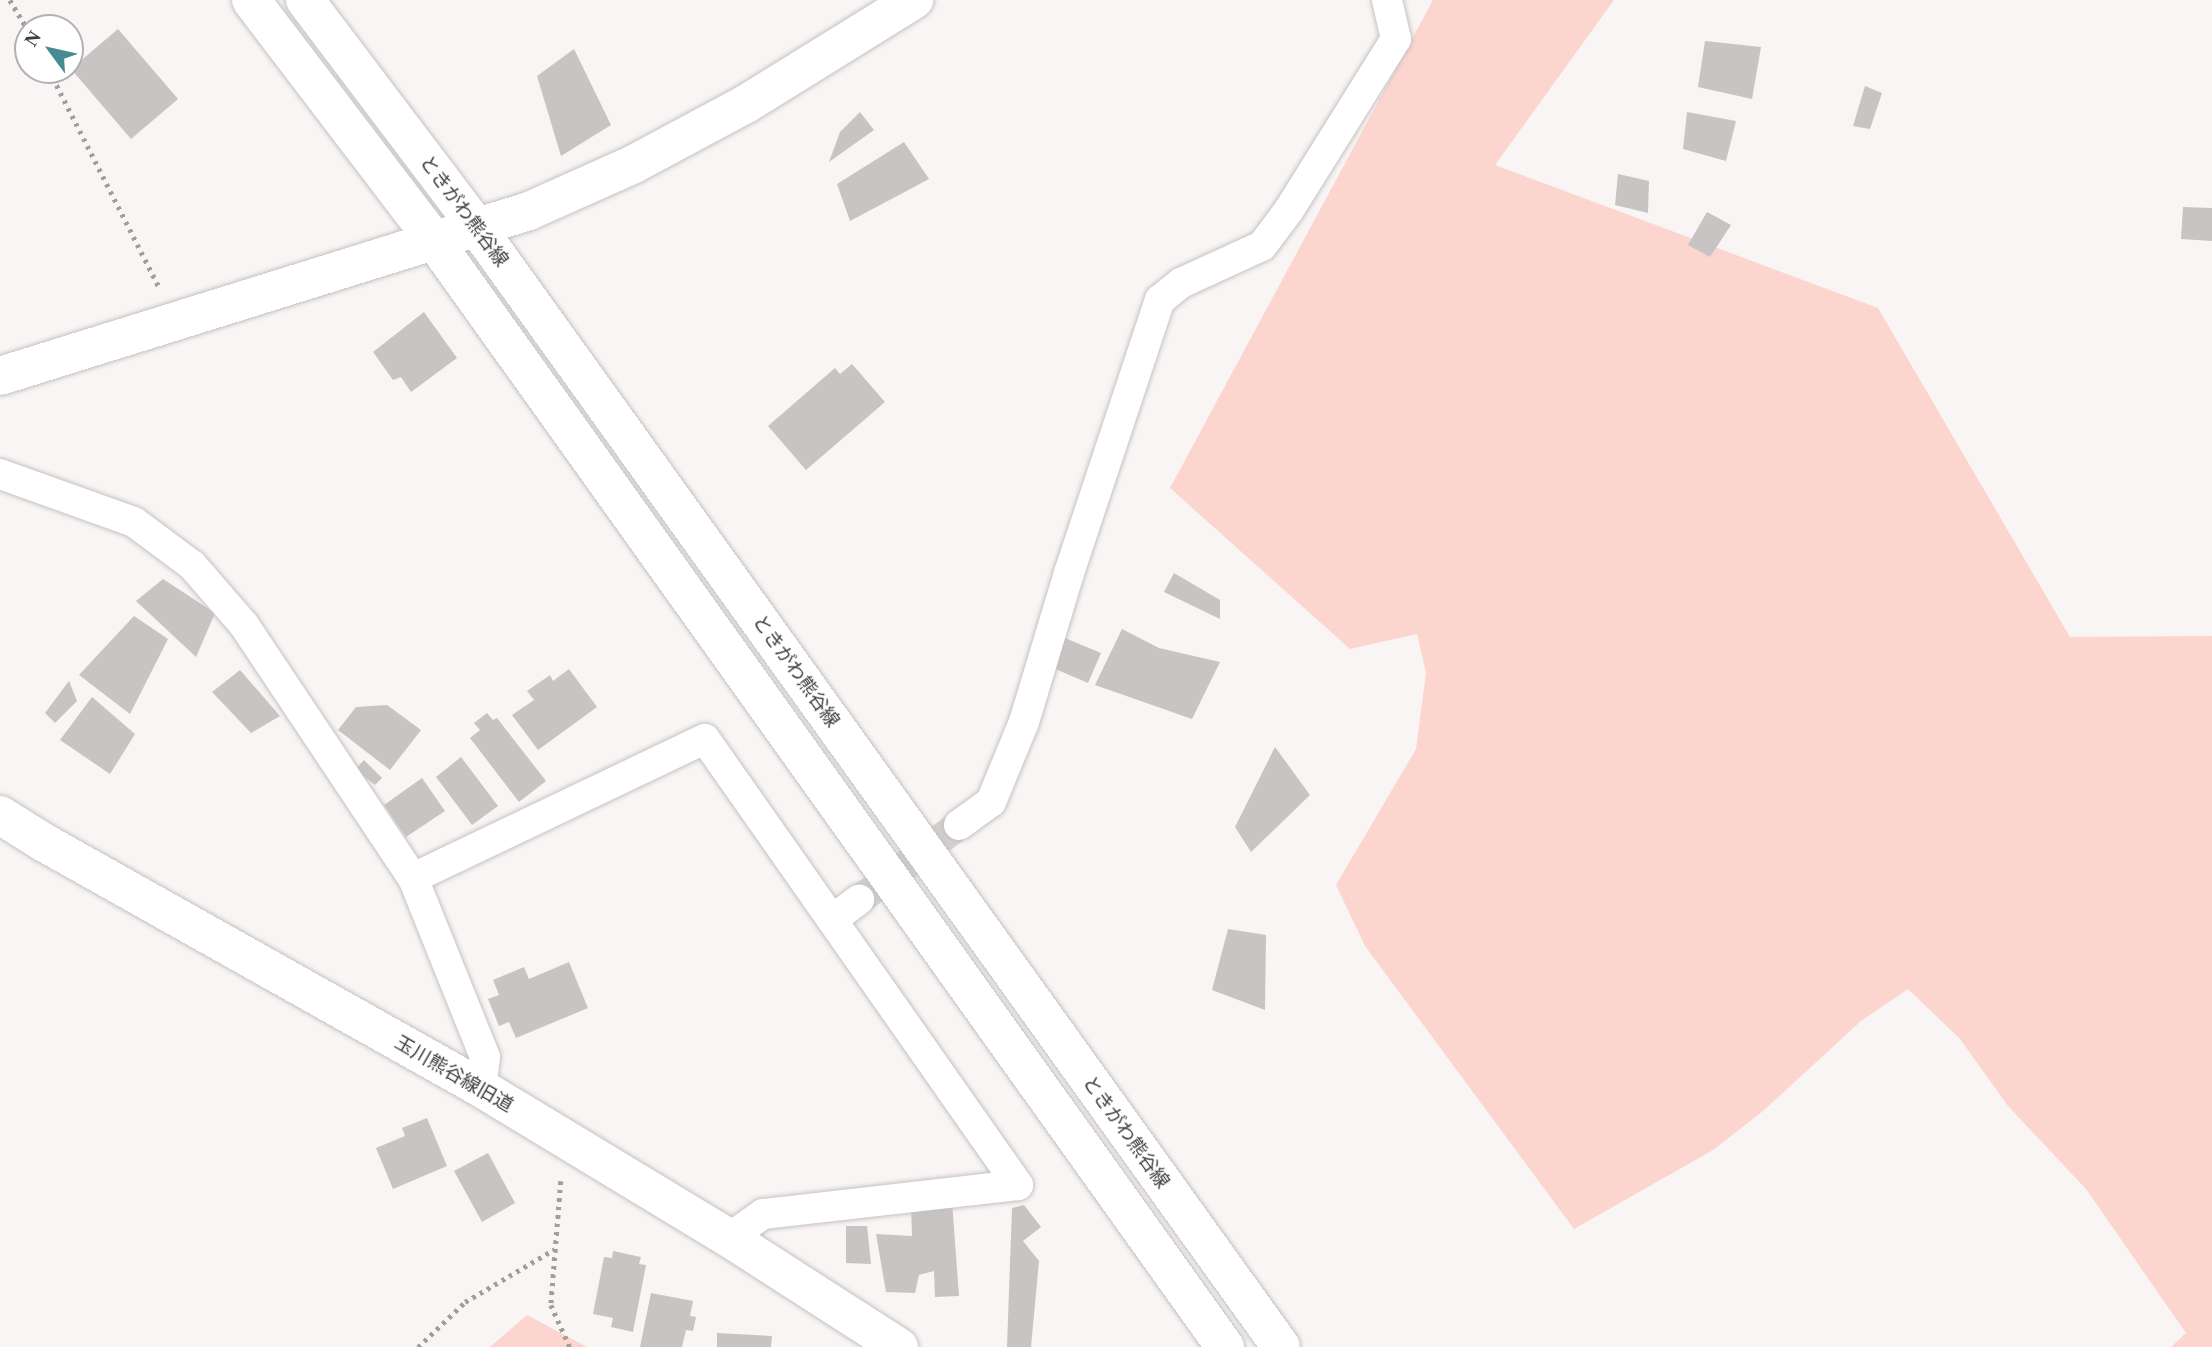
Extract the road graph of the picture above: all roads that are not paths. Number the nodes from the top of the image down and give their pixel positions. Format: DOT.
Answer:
graph roads {
  1 [pos="251,0"];
  2 [pos="305,0"];
  3 [pos="914,0"];
  4 [pos="1387,0"];
  5 [pos="478,229"];
  6 [pos="433,240"];
  7 [pos="0,376"];
  8 [pos="0,474"];
  9 [pos="0,815"];
  10 [pos="959,825"];
  11 [pos="413,878"];
  12 [pos="859,900"];
  13 [pos="832,920"];
  14 [pos="481,1088"];
  15 [pos="729,1238"];
  16 [pos="899,1347"];
  17 [pos="1226,1347"];
  18 [pos="1281,1347"];
  1 -- 6 [label="main road"];
  2 -- 5 [label="main road, ときがわ熊谷線"];
  3 -- 5 [label="main road"];
  4 -- 10 [label="street"];
  5 -- 6 [label="main road"];
  5 -- 18 [label="main road, ときがわ熊谷線"];
  6 -- 7 [label="main road"];
  6 -- 17 [label="main road"];
  8 -- 11 [label="street"];
  9 -- 14 [label="main road, 玉川熊谷線旧道"];
  11 -- 13 [label="street"];
  11 -- 14 [label="street"];
  12 -- 13 [label="street"];
  13 -- 15 [label="street"];
  14 -- 15 [label="main road, 玉川熊谷線旧道"];
  15 -- 16 [label="main road, 玉川熊谷線旧道"];
}
